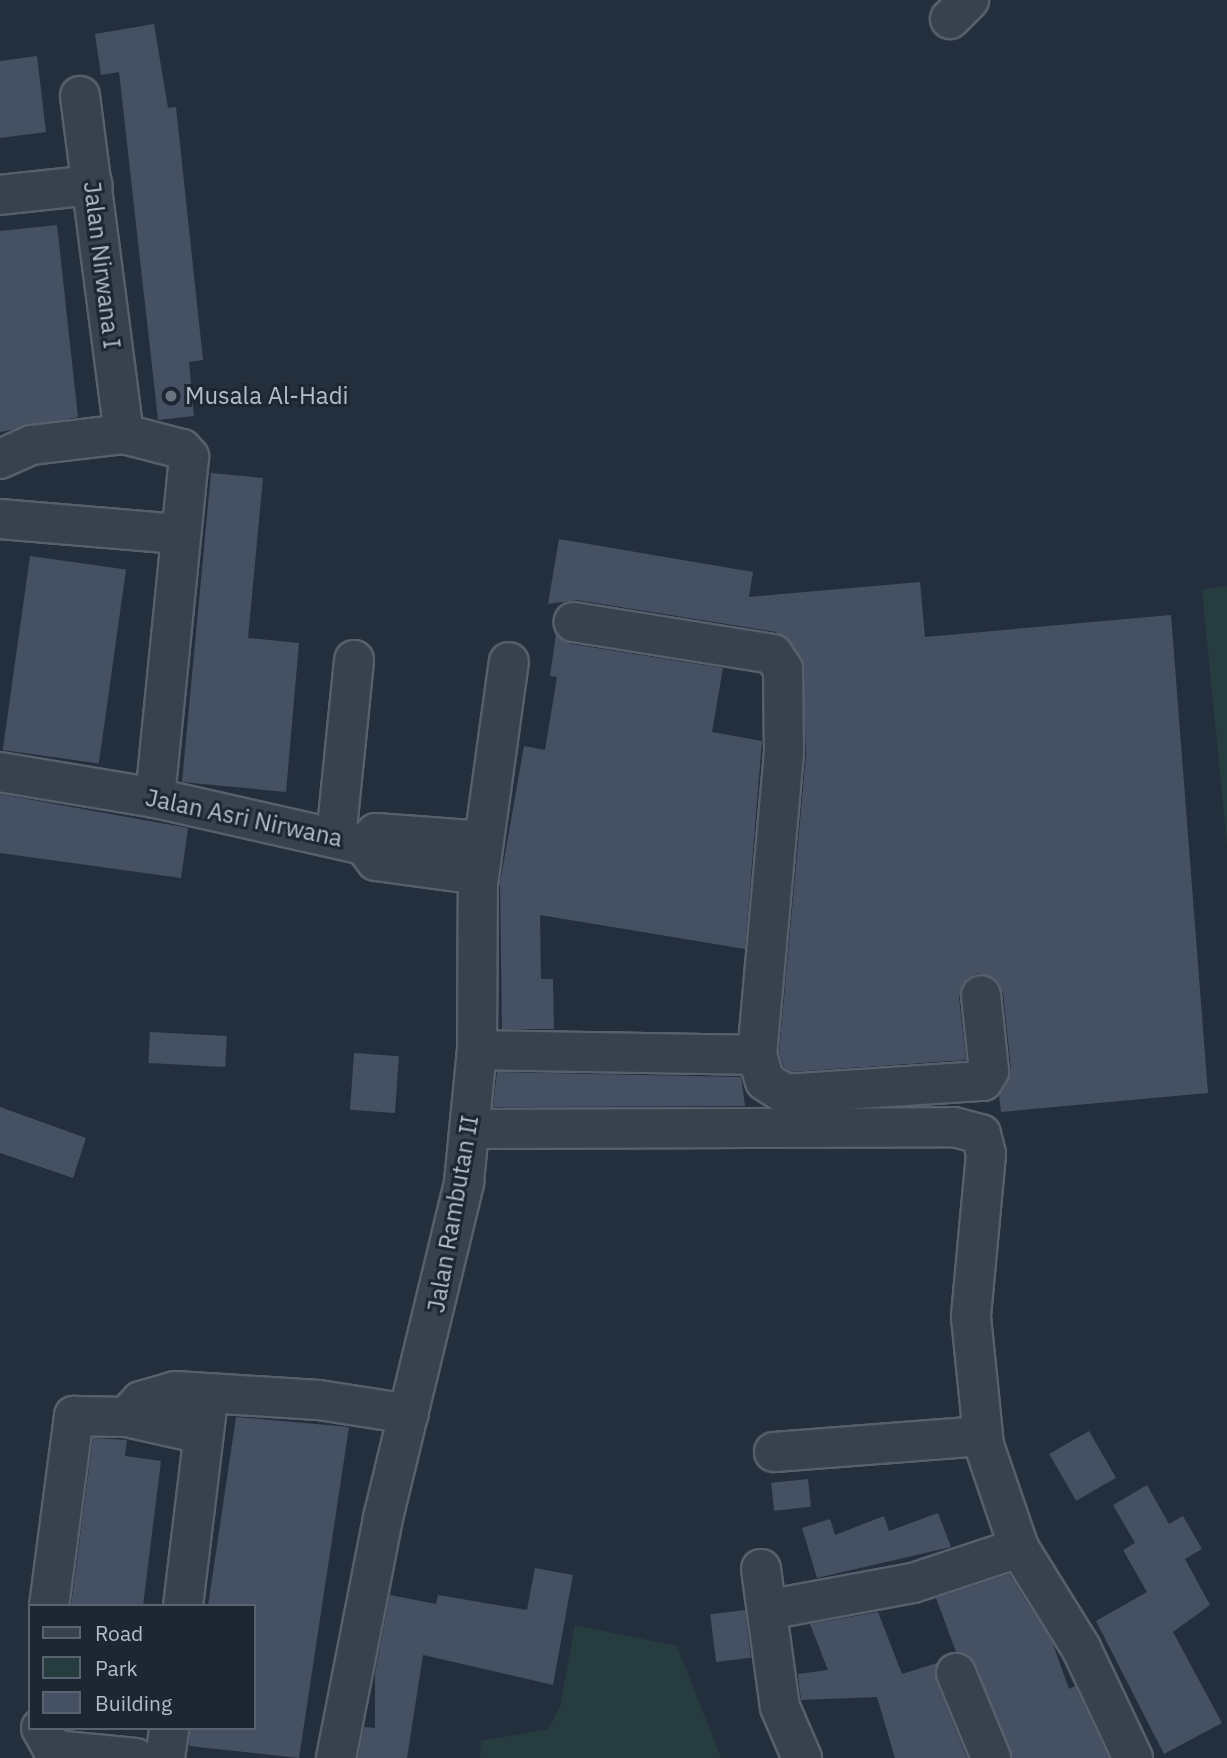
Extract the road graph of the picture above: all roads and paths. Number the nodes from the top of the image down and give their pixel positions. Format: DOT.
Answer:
graph roads {
  1 [pos="80,96"];
  2 [pos="92,185"];
  3 [pos="0,195"];
  4 [pos="124,434"];
  5 [pos="0,459"];
  6 [pos="0,478"];
  7 [pos="0,519"];
  8 [pos="180,534"];
  9 [pos="574,622"];
  10 [pos="354,660"];
  11 [pos="509,662"];
  12 [pos="0,772"];
  13 [pos="155,797"];
  14 [pos="350,841"];
  15 [pos="481,858"];
  16 [pos="981,995"];
  17 [pos="477,1050"];
  18 [pos="757,1055"];
  19 [pos="472,1129"];
  20 [pos="210,1396"];
  21 [pos="410,1414"];
  22 [pos="126,1417"];
  23 [pos="202,1434"];
  24 [pos="982,1436"];
  25 [pos="774,1452"];
  26 [pos="1019,1548"];
  27 [pos="761,1569"];
  28 [pos="50,1604"];
  29 [pos="183,1604"];
  30 [pos="768,1610"];
  31 [pos="956,1673"];
  32 [pos="169,1730"];
  33 [pos="47,1746"];
  34 [pos="135,1758"];
  35 [pos="165,1758"];
  36 [pos="336,1758"];
  37 [pos="802,1758"];
  38 [pos="991,1758"];
  39 [pos="1133,1758"];
  1 -- 2 [label="street, Jalan Nirwana I"];
  2 -- 3 [label="street"];
  2 -- 4 [label="street, Jalan Nirwana I"];
  4 -- 5 [label="street"];
  4 -- 8 [label="street"];
  5 -- 6 [label="street"];
  7 -- 8 [label="street"];
  8 -- 13 [label="street"];
  9 -- 18 [label="street"];
  10 -- 14 [label="street"];
  11 -- 15 [label="street, Jalan Rambutan II"];
  12 -- 13 [label="street, Jalan Asri Nirwana"];
  13 -- 14 [label="street, Jalan Asri Nirwana"];
  14 -- 15 [label="street, Jalan Asri Nirwana"];
  15 -- 17 [label="street, Jalan Rambutan II"];
  16 -- 18 [label="street"];
  17 -- 18 [label="street"];
  17 -- 19 [label="street, Jalan Rambutan II"];
  19 -- 21 [label="street, Jalan Rambutan II"];
  19 -- 24 [label="street"];
  20 -- 21 [label="street"];
  20 -- 22 [label="street"];
  20 -- 23 [label="street"];
  21 -- 36 [label="street, Jalan Rambutan II"];
  22 -- 23 [label="street"];
  22 -- 28 [label="street"];
  23 -- 29 [label="street"];
  24 -- 25 [label="street"];
  24 -- 26 [label="street"];
  26 -- 30 [label="street"];
  26 -- 39 [label="street"];
  27 -- 30 [label="street"];
  30 -- 37 [label="street"];
  31 -- 38 [label="street"];
  32 -- 35 [label="street"];
  33 -- 34 [label="street"];
}
